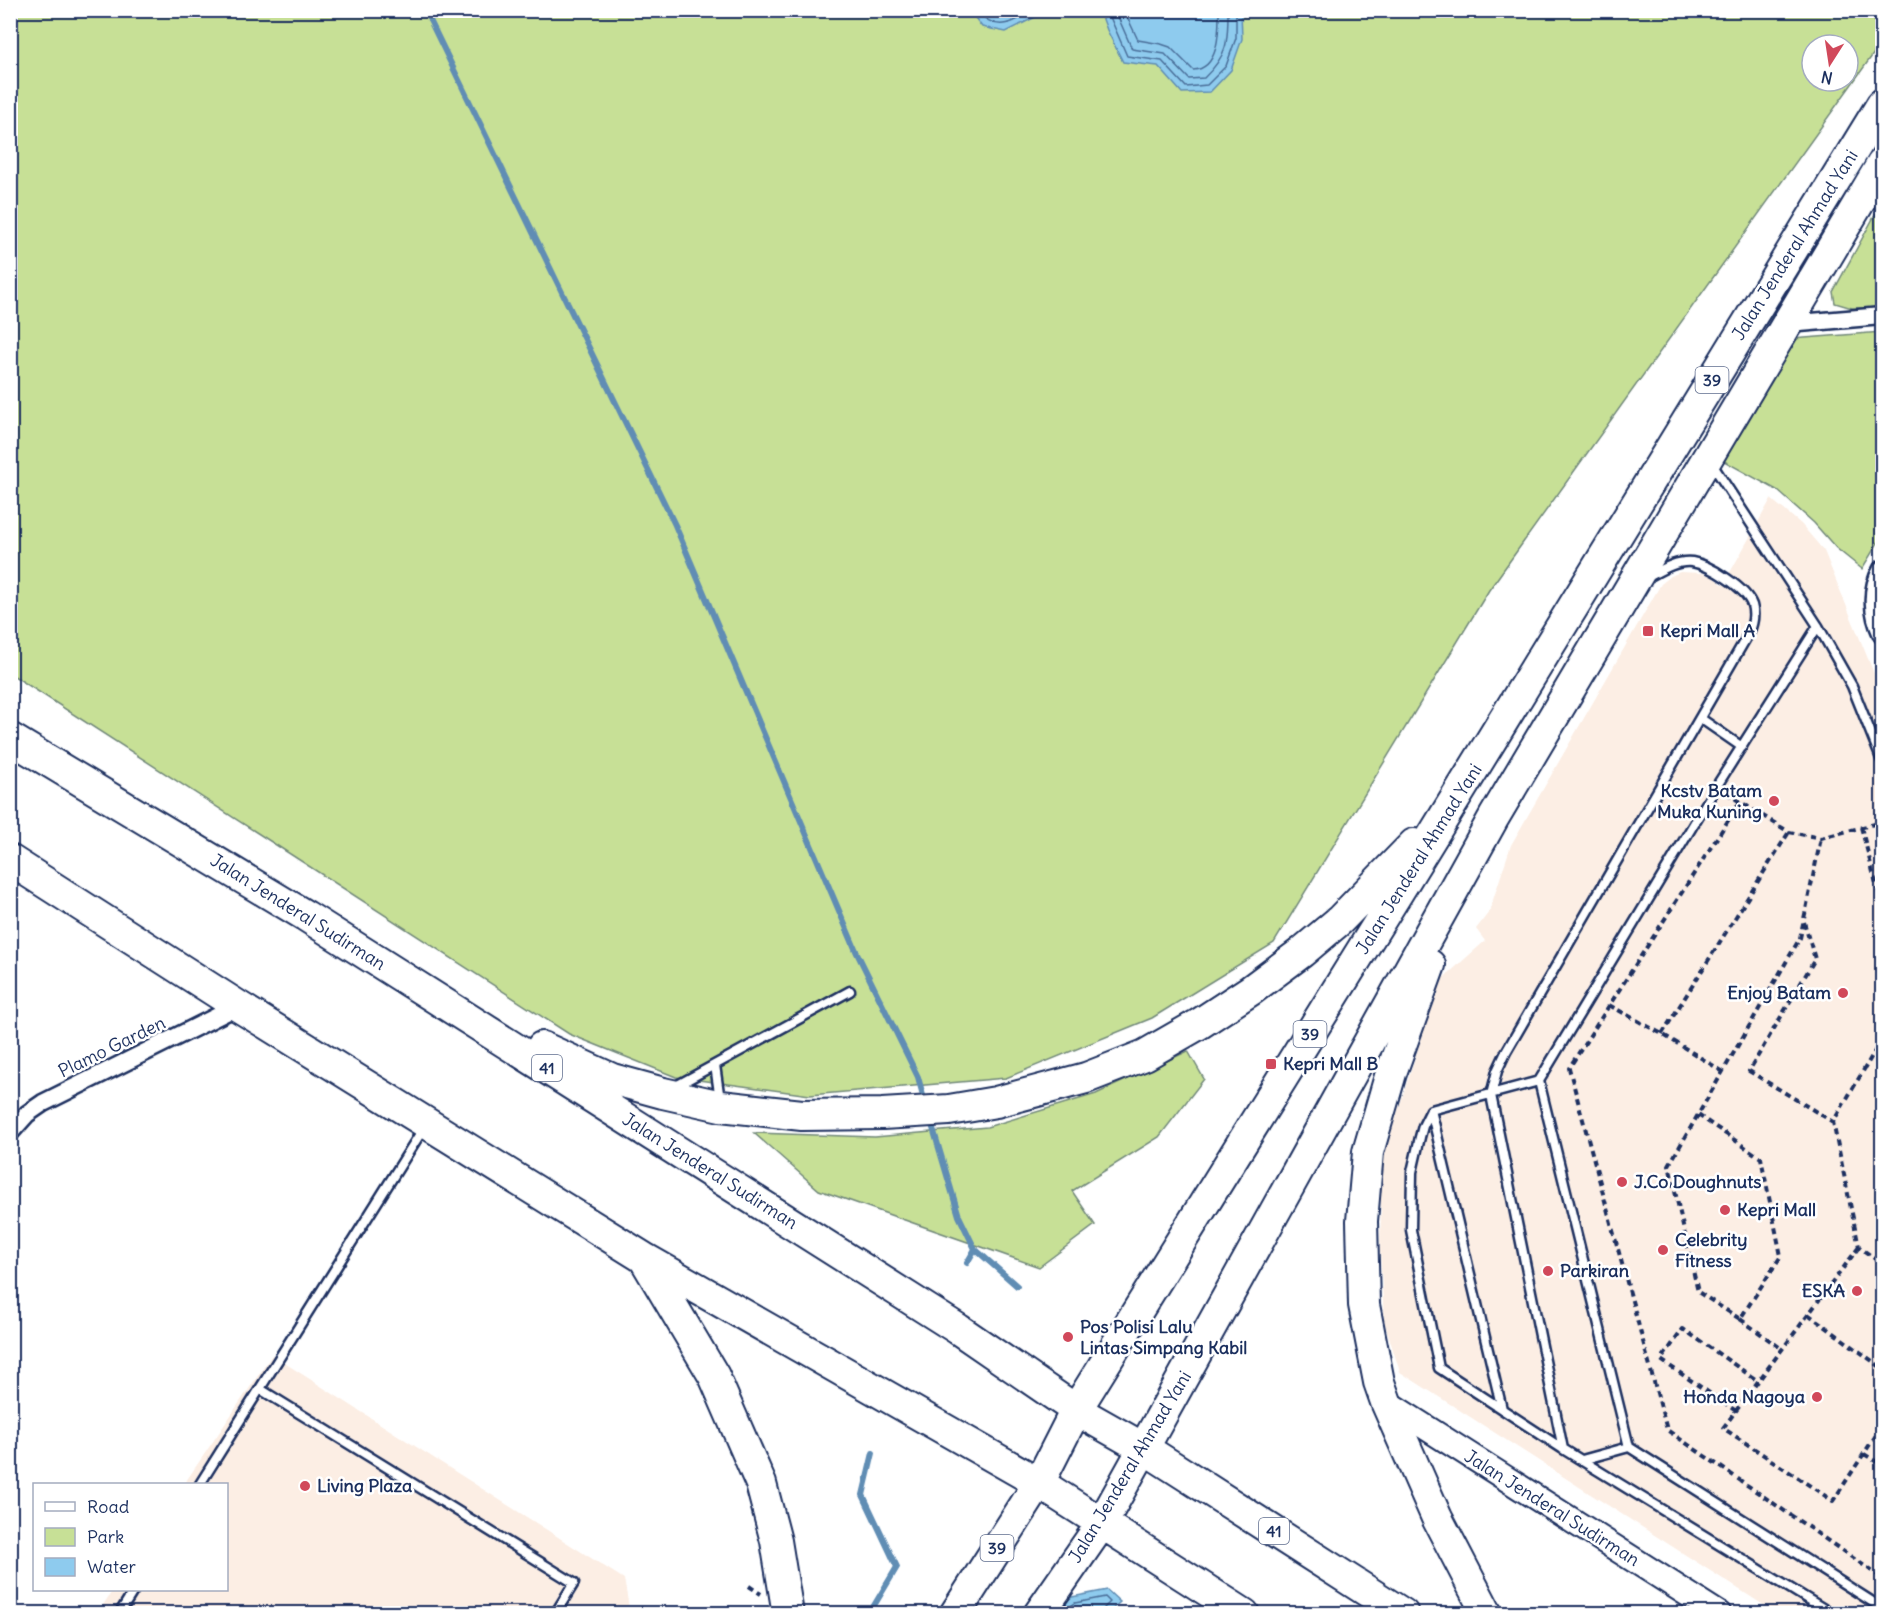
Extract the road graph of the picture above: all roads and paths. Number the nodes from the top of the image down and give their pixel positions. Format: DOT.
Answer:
graph roads {
  1 [pos="1882,104"];
  2 [pos="1882,164"];
  3 [pos="1882,316"];
  4 [pos="1788,324"];
  5 [pos="1708,459"];
  6 [pos="1882,569"];
  7 [pos="1635,582"];
  8 [pos="1818,626"];
  9 [pos="1882,635"];
  10 [pos="1542,657"];
  11 [pos="1578,678"];
  12 [pos="1700,718"];
  13 [pos="10,738"];
  14 [pos="1742,747"];
  15 [pos="1882,761"];
  16 [pos="1716,787"];
  17 [pos="1740,802"];
  18 [pos="1453,803"];
  19 [pos="1494,817"];
  20 [pos="1882,822"];
  21 [pos="1861,827"];
  22 [pos="1789,832"];
  23 [pos="1821,838"];
  24 [pos="10,860"];
  25 [pos="1882,906"];
  26 [pos="306,916"];
  27 [pos="1803,921"];
  28 [pos="850,991"];
  29 [pos="1609,1005"];
  30 [pos="238,1006"];
  31 [pos="1662,1034"];
  32 [pos="1882,1039"];
  33 [pos="715,1065"];
  34 [pos="1722,1071"];
  35 [pos="1539,1082"];
  36 [pos="663,1094"];
  37 [pos="1491,1095"];
  38 [pos="721,1106"];
  39 [pos="1431,1110"];
  40 [pos="1698,1115"];
  41 [pos="1833,1122"];
  42 [pos="427,1123"];
  43 [pos="11,1133"];
  44 [pos="1859,1246"];
  45 [pos="644,1258"];
  46 [pos="1882,1264"];
  47 [pos="1808,1314"];
  48 [pos="1740,1319"];
  49 [pos="1782,1349"];
  50 [pos="1882,1368"];
  51 [pos="1758,1381"];
  52 [pos="260,1389"];
  53 [pos="1386,1402"];
  54 [pos="1502,1409"];
  55 [pos="1076,1410"];
  56 [pos="1736,1411"];
  57 [pos="1882,1426"];
  58 [pos="1629,1447"];
  59 [pos="1144,1449"];
  60 [pos="1563,1449"];
  61 [pos="1864,1454"];
  62 [pos="1582,1460"];
  63 [pos="1882,1465"];
  64 [pos="201,1483"];
  65 [pos="1039,1483"];
  66 [pos="1102,1523"];
  67 [pos="1882,1578"];
  68 [pos="133,1591"];
  69 [pos="1882,1608"];
  70 [pos="119,1614"];
  71 [pos="555,1614"];
  72 [pos="788,1614"];
  73 [pos="955,1614"];
  74 [pos="1039,1614"];
  75 [pos="1244,1614"];
  76 [pos="1403,1614"];
  77 [pos="1487,1614"];
  78 [pos="1719,1614"];
  79 [pos="1832,1614"];
  1 -- 10 [label="highway, Jalan Jenderal Ahmad Yani / 39"];
  2 -- 4 [label="highway, Jalan Jenderal Ahmad Yani / 39"];
  3 -- 4 [label="street"];
  4 -- 5 [label="highway, Jalan Jenderal Ahmad Yani / 39"];
  5 -- 7 [label="highway, Jalan Jenderal Ahmad Yani / 39"];
  5 -- 8 [label="lane"];
  6 -- 9 [label="street"];
  7 -- 11 [label="highway, Jalan Jenderal Ahmad Yani / 39"];
  7 -- 12 [label="lane"];
  8 -- 14 [label="lane"];
  8 -- 15 [label="lane"];
  10 -- 11 [label="highway"];
  10 -- 18 [label="highway, Jalan Jenderal Ahmad Yani / 39"];
  11 -- 19 [label="highway, Jalan Jenderal Ahmad Yani / 39"];
  12 -- 14 [label="lane"];
  12 -- 37 [label="lane"];
  13 -- 26 [label="highway, Jalan Jenderal Sudirman / 41"];
  14 -- 16 [label="lane"];
  16 -- 17 [label="path"];
  16 -- 35 [label="lane"];
  17 -- 22 [label="path"];
  17 -- 29 [label="path"];
  18 -- 38 [label="highway"];
  18 -- 55 [label="highway, Jalan Jenderal Ahmad Yani / 39"];
  19 -- 53 [label="highway"];
  19 -- 59 [label="highway, Jalan Jenderal Ahmad Yani / 39"];
  20 -- 21 [label="path"];
  21 -- 23 [label="path"];
  21 -- 25 [label="path"];
  22 -- 23 [label="path"];
  22 -- 31 [label="path"];
  23 -- 27 [label="path"];
  24 -- 30 [label="highway"];
  26 -- 36 [label="highway"];
  26 -- 55 [label="highway, Jalan Jenderal Sudirman / 41"];
  27 -- 34 [label="path"];
  27 -- 41 [label="path"];
  28 -- 33 [label="lane"];
  29 -- 31 [label="path"];
  29 -- 67 [label="path"];
  30 -- 42 [label="highway"];
  30 -- 43 [label="street, Plamo Garden"];
  31 -- 34 [label="path"];
  32 -- 41 [label="path"];
  33 -- 36 [label="lane"];
  33 -- 38 [label="lane"];
  34 -- 40 [label="path"];
  35 -- 37 [label="lane"];
  35 -- 58 [label="lane"];
  36 -- 38 [label="highway"];
  37 -- 39 [label="lane"];
  37 -- 60 [label="lane"];
  39 -- 54 [label="lane"];
  39 -- 54 [label="lane"];
  40 -- 48 [label="path"];
  40 -- 48 [label="path"];
  41 -- 44 [label="path"];
  42 -- 45 [label="highway"];
  42 -- 52 [label="lane"];
  44 -- 46 [label="path"];
  44 -- 47 [label="path"];
  45 -- 65 [label="highway"];
  45 -- 72 [label="highway"];
  47 -- 49 [label="path"];
  47 -- 50 [label="path"];
  48 -- 49 [label="path"];
  49 -- 51 [label="path"];
  51 -- 56 [label="path"];
  51 -- 56 [label="path"];
  52 -- 64 [label="lane"];
  52 -- 71 [label="lane"];
  53 -- 77 [label="highway"];
  53 -- 78 [label="street, Jalan Jenderal Sudirman"];
  54 -- 60 [label="lane"];
  55 -- 59 [label="highway, Jalan Jenderal Sudirman / 41"];
  55 -- 65 [label="highway, Jalan Jenderal Ahmad Yani / 39"];
  56 -- 61 [label="path"];
  57 -- 61 [label="path"];
  58 -- 62 [label="lane"];
  58 -- 69 [label="lane"];
  59 -- 66 [label="highway, Jalan Jenderal Ahmad Yani / 39"];
  59 -- 76 [label="highway, Jalan Jenderal Sudirman / 41"];
  60 -- 62 [label="lane"];
  61 -- 63 [label="path"];
  62 -- 79 [label="lane"];
  65 -- 66 [label="highway"];
  65 -- 73 [label="highway, Jalan Jenderal Ahmad Yani / 39"];
  66 -- 74 [label="highway, Jalan Jenderal Ahmad Yani / 39"];
  66 -- 75 [label="highway"];
  68 -- 70 [label="lane"];
}
